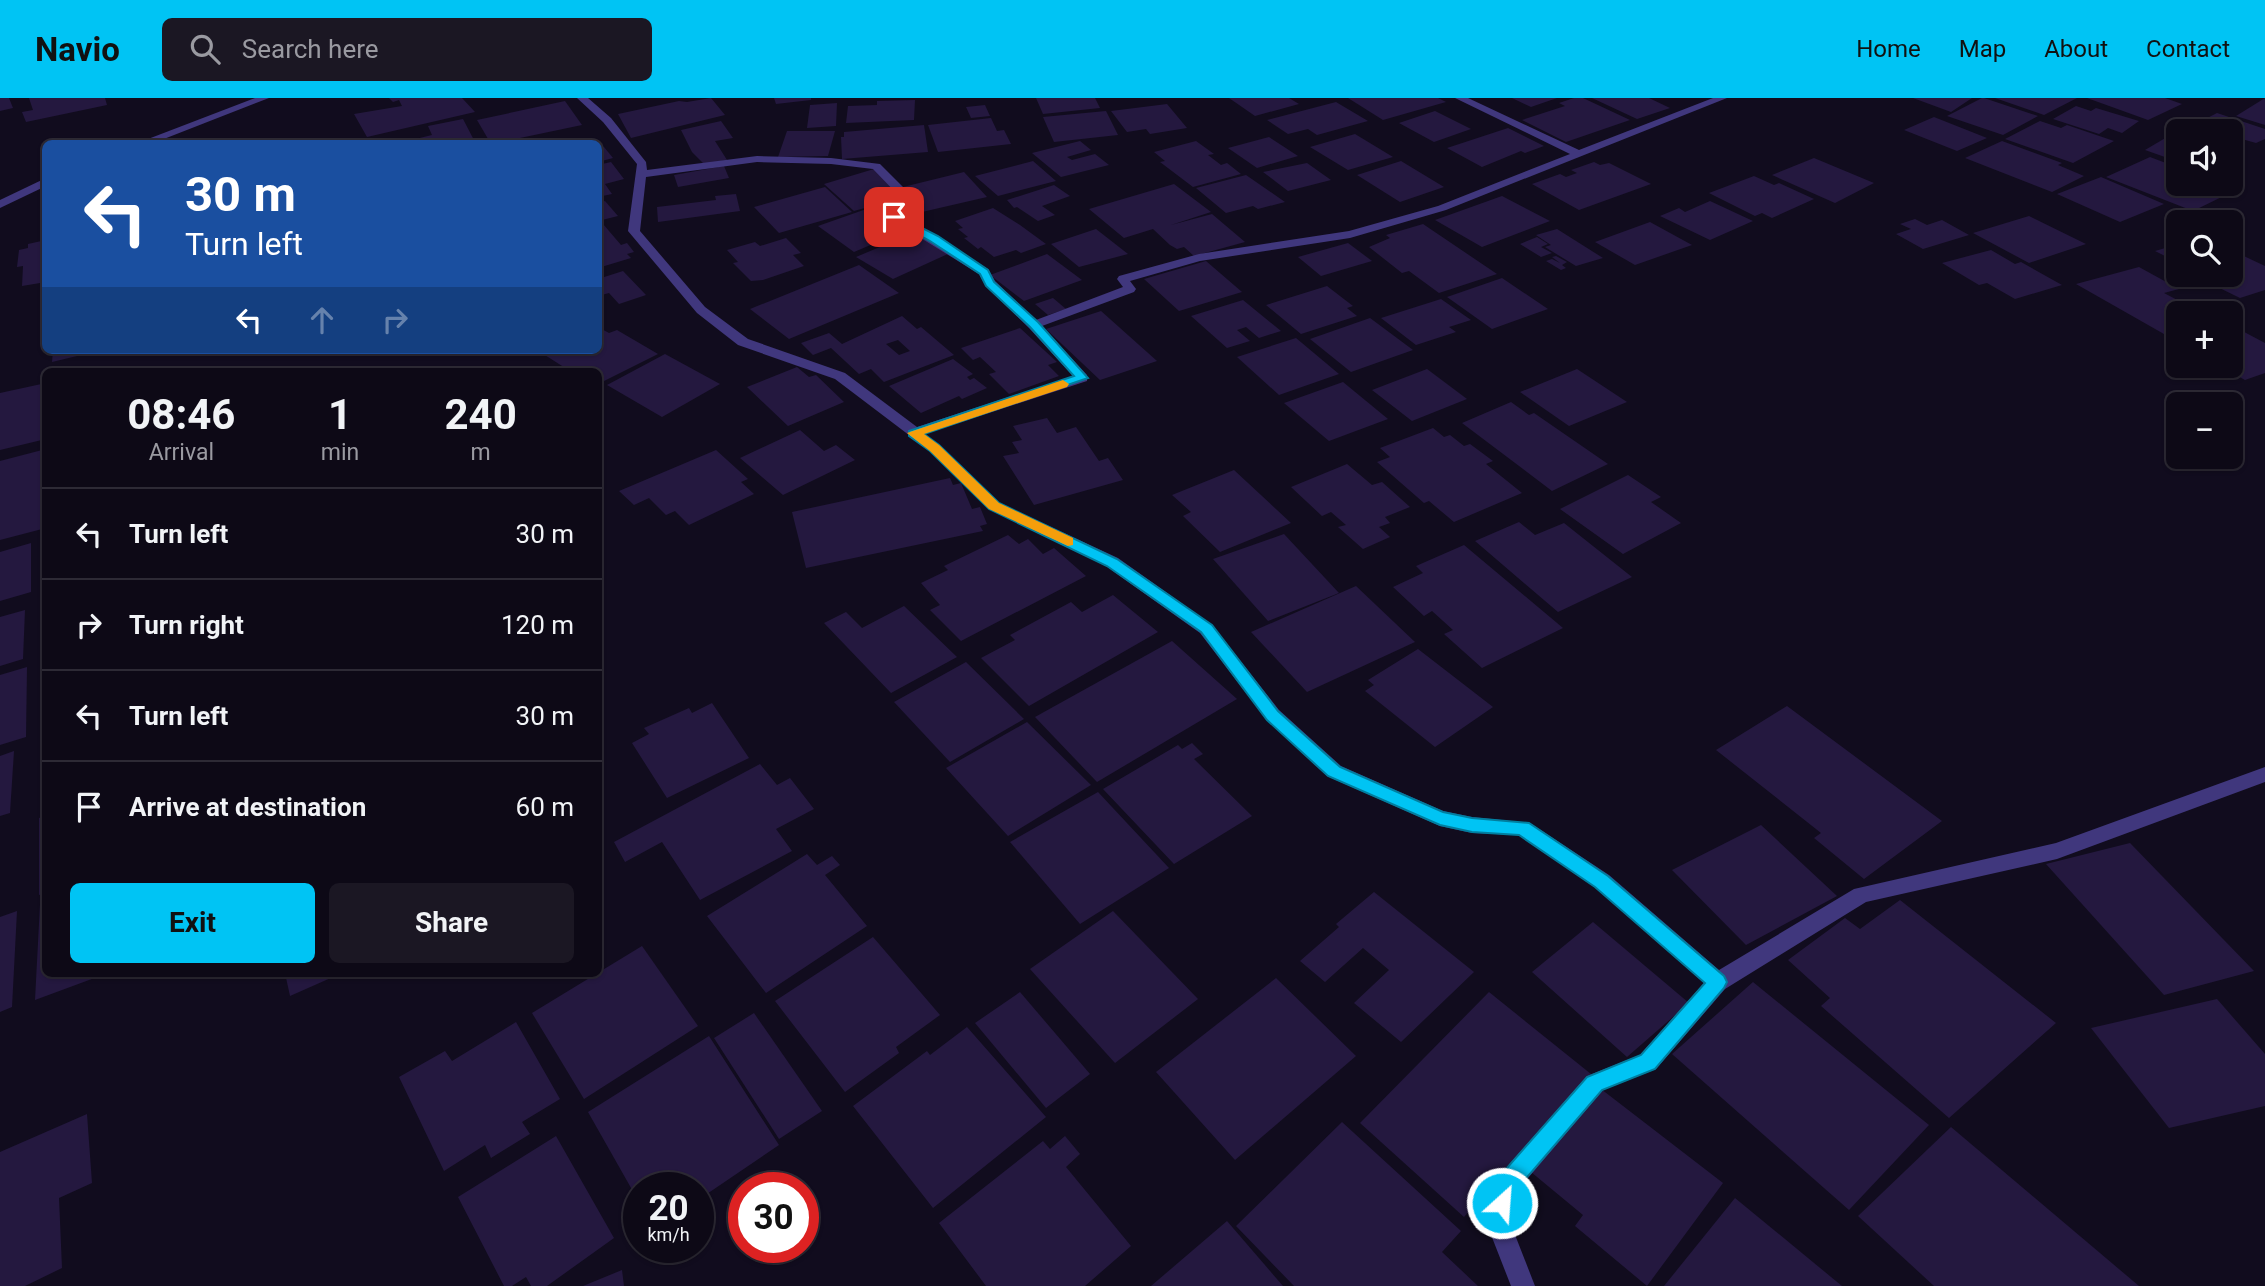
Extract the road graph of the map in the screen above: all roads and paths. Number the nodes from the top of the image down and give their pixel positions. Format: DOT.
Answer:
graph roads {
  1 [pos="264,98"];
  2 [pos="582,98"];
  3 [pos="1460,98"];
  4 [pos="1722,98"];
  5 [pos="151,140"];
  6 [pos="1578,154"];
  7 [pos="641,174"];
  8 [pos="42,183"];
  9 [pos="0,205"];
  10 [pos="1034,325"];
  11 [pos="914,433"];
  12 [pos="2265,774"];
  13 [pos="1718,982"];
  14 [pos="1523,1286"];
  1 -- 5 [label="street"];
  2 -- 7 [label="street"];
  3 -- 6 [label="street"];
  4 -- 6 [label="street"];
  6 -- 10 [label="street"];
  7 -- 10 [label="street"];
  7 -- 11 [label="street"];
  8 -- 9 [label="street"];
  10 -- 11 [label="street"];
  11 -- 13 [label="street"];
  12 -- 13 [label="street"];
  13 -- 14 [label="street"];
}
